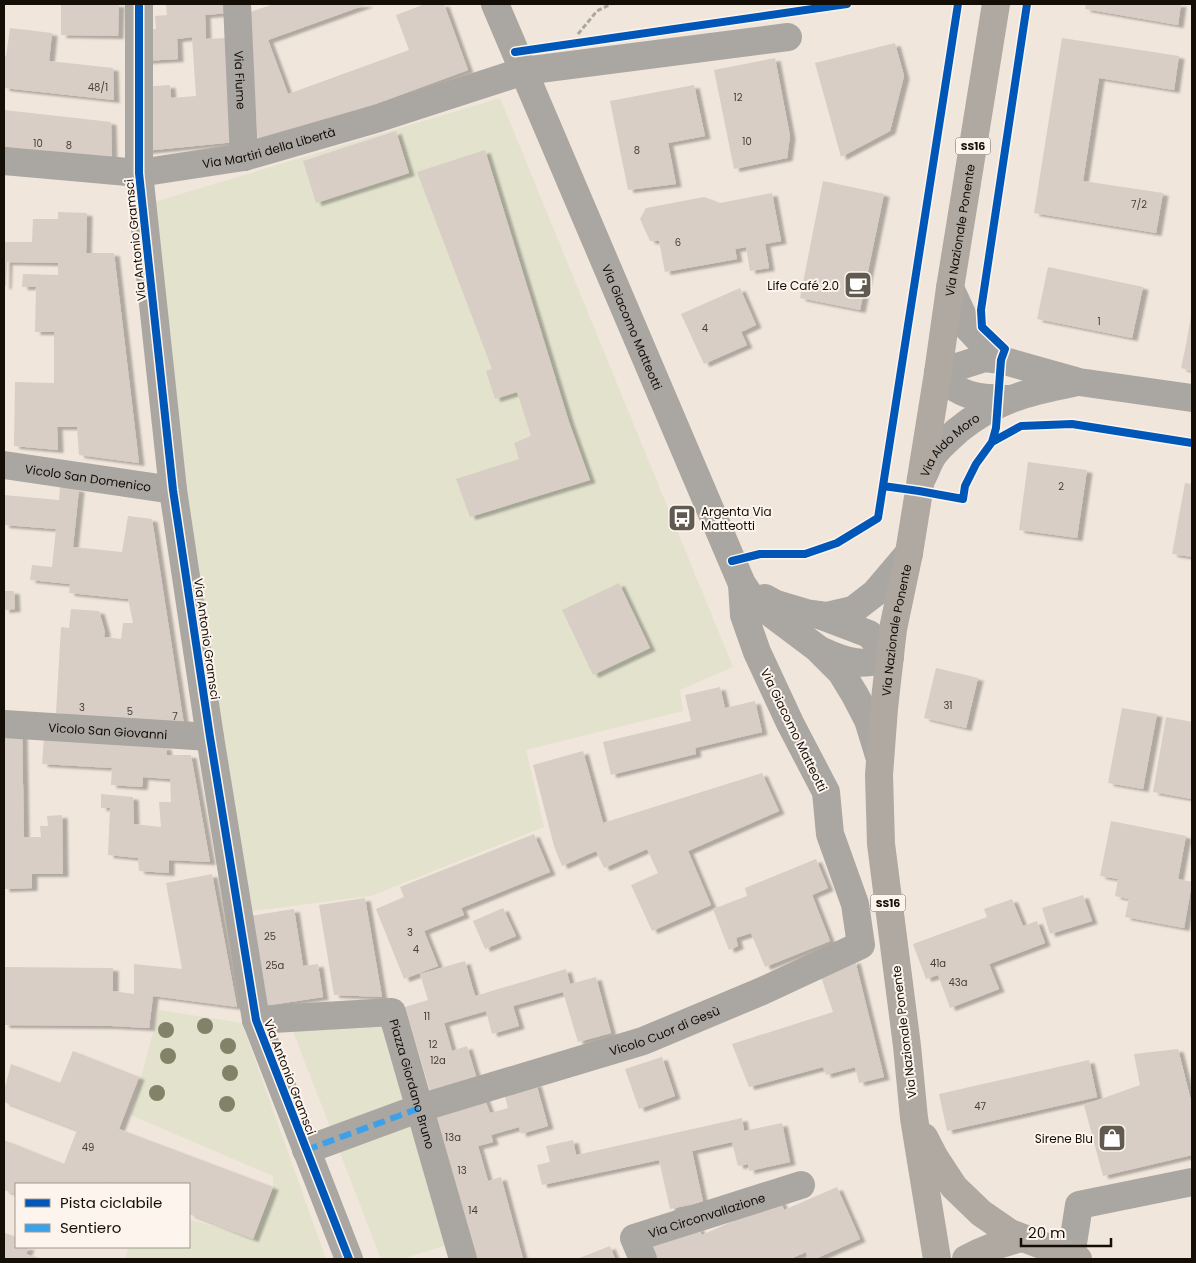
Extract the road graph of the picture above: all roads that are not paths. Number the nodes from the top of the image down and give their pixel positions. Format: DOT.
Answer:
graph roads {
  1 [pos="139,4"];
  2 [pos="238,4"];
  3 [pos="495,4"];
  4 [pos="996,4"];
  5 [pos="788,37"];
  6 [pos="524,70"];
  7 [pos="244,157"];
  8 [pos="4,161"];
  9 [pos="139,173"];
  10 [pos="950,288"];
  11 [pos="1001,360"];
  12 [pos="938,373"];
  13 [pos="1079,382"];
  14 [pos="1192,398"];
  15 [pos="1009,399"];
  16 [pos="4,465"];
  17 [pos="921,482"];
  18 [pos="173,490"];
  19 [pos="910,553"];
  20 [pos="742,584"];
  21 [pos="817,614"];
  22 [pos="817,648"];
  23 [pos="890,656"];
  24 [pos="4,724"];
  25 [pos="210,738"];
  26 [pos="880,760"];
  27 [pos="855,904"];
  28 [pos="256,1020"];
  29 [pos="420,1108"];
  30 [pos="914,1118"];
  31 [pos="306,1150"];
  32 [pos="1192,1182"];
  33 [pos="801,1185"];
  34 [pos="1022,1238"];
  35 [pos="1075,1258"];
  36 [pos="349,1259"];
  37 [pos="463,1259"];
  38 [pos="643,1259"];
  39 [pos="937,1259"];
  40 [pos="966,1259"];
  1 -- 9 [label="street, Via Antonio Gramsci"];
  2 -- 7 [label="street, Via Fiume"];
  3 -- 6 [label="street, Via Giacomo Matteotti"];
  4 -- 10 [label="main road, Via Nazionale Ponente / SS16"];
  5 -- 6 [label="street"];
  6 -- 7 [label="street, Via Martiri della Libertà"];
  6 -- 20 [label="street, Via Giacomo Matteotti"];
  7 -- 9 [label="street, Via Martiri della Libertà"];
  8 -- 9 [label="street, Via Martiri della Libertà"];
  9 -- 18 [label="street, Via Antonio Gramsci"];
  10 -- 11 [label="street, Via Aldo Moro"];
  10 -- 12 [label="main road, Via Nazionale Ponente / SS16"];
  11 -- 12 [label="street, Via Aldo Moro"];
  11 -- 13 [label="street, Via Aldo Moro"];
  12 -- 15 [label="street, Via Aldo Moro"];
  12 -- 17 [label="main road, Via Nazionale Ponente / SS16"];
  13 -- 14 [label="street, Via Aldo Moro"];
  13 -- 15 [label="street, Via Aldo Moro"];
  15 -- 17 [label="street, Via Aldo Moro"];
  16 -- 18 [label="street, Vicolo San Domenico"];
  17 -- 19 [label="main road, Via Nazionale Ponente / SS16"];
  18 -- 25 [label="street, Via Antonio Gramsci"];
  19 -- 21 [label="street"];
  19 -- 23 [label="main road, Via Nazionale Ponente / SS16"];
  20 -- 21 [label="street"];
  20 -- 22 [label="street, Via Giacomo Matteotti"];
  20 -- 27 [label="street, Via Giacomo Matteotti"];
  21 -- 23 [label="street"];
  22 -- 23 [label="street, Via Giacomo Matteotti"];
  22 -- 26 [label="street, Via Giacomo Matteotti"];
  23 -- 26 [label="main road, Via Nazionale Ponente / SS16"];
  24 -- 25 [label="street, Vicolo San Giovanni"];
  25 -- 28 [label="street, Via Antonio Gramsci"];
  26 -- 30 [label="main road, Via Nazionale Ponente / SS16"];
  27 -- 29 [label="street, Vicolo Cuor di Gesù"];
  28 -- 29 [label="street, Piazza Giordano Bruno"];
  28 -- 31 [label="street, Via Antonio Gramsci"];
  29 -- 31 [label="street"];
  29 -- 37 [label="street, Piazza Giordano Bruno"];
  30 -- 34 [label="main road"];
  30 -- 39 [label="main road, Via Nazionale Ponente / SS16"];
  31 -- 36 [label="street, Via Antonio Gramsci"];
  32 -- 35 [label="street"];
  33 -- 38 [label="street, Via Circonvallazione"];
  34 -- 35 [label="main road"];
  34 -- 40 [label="main road"];
}
